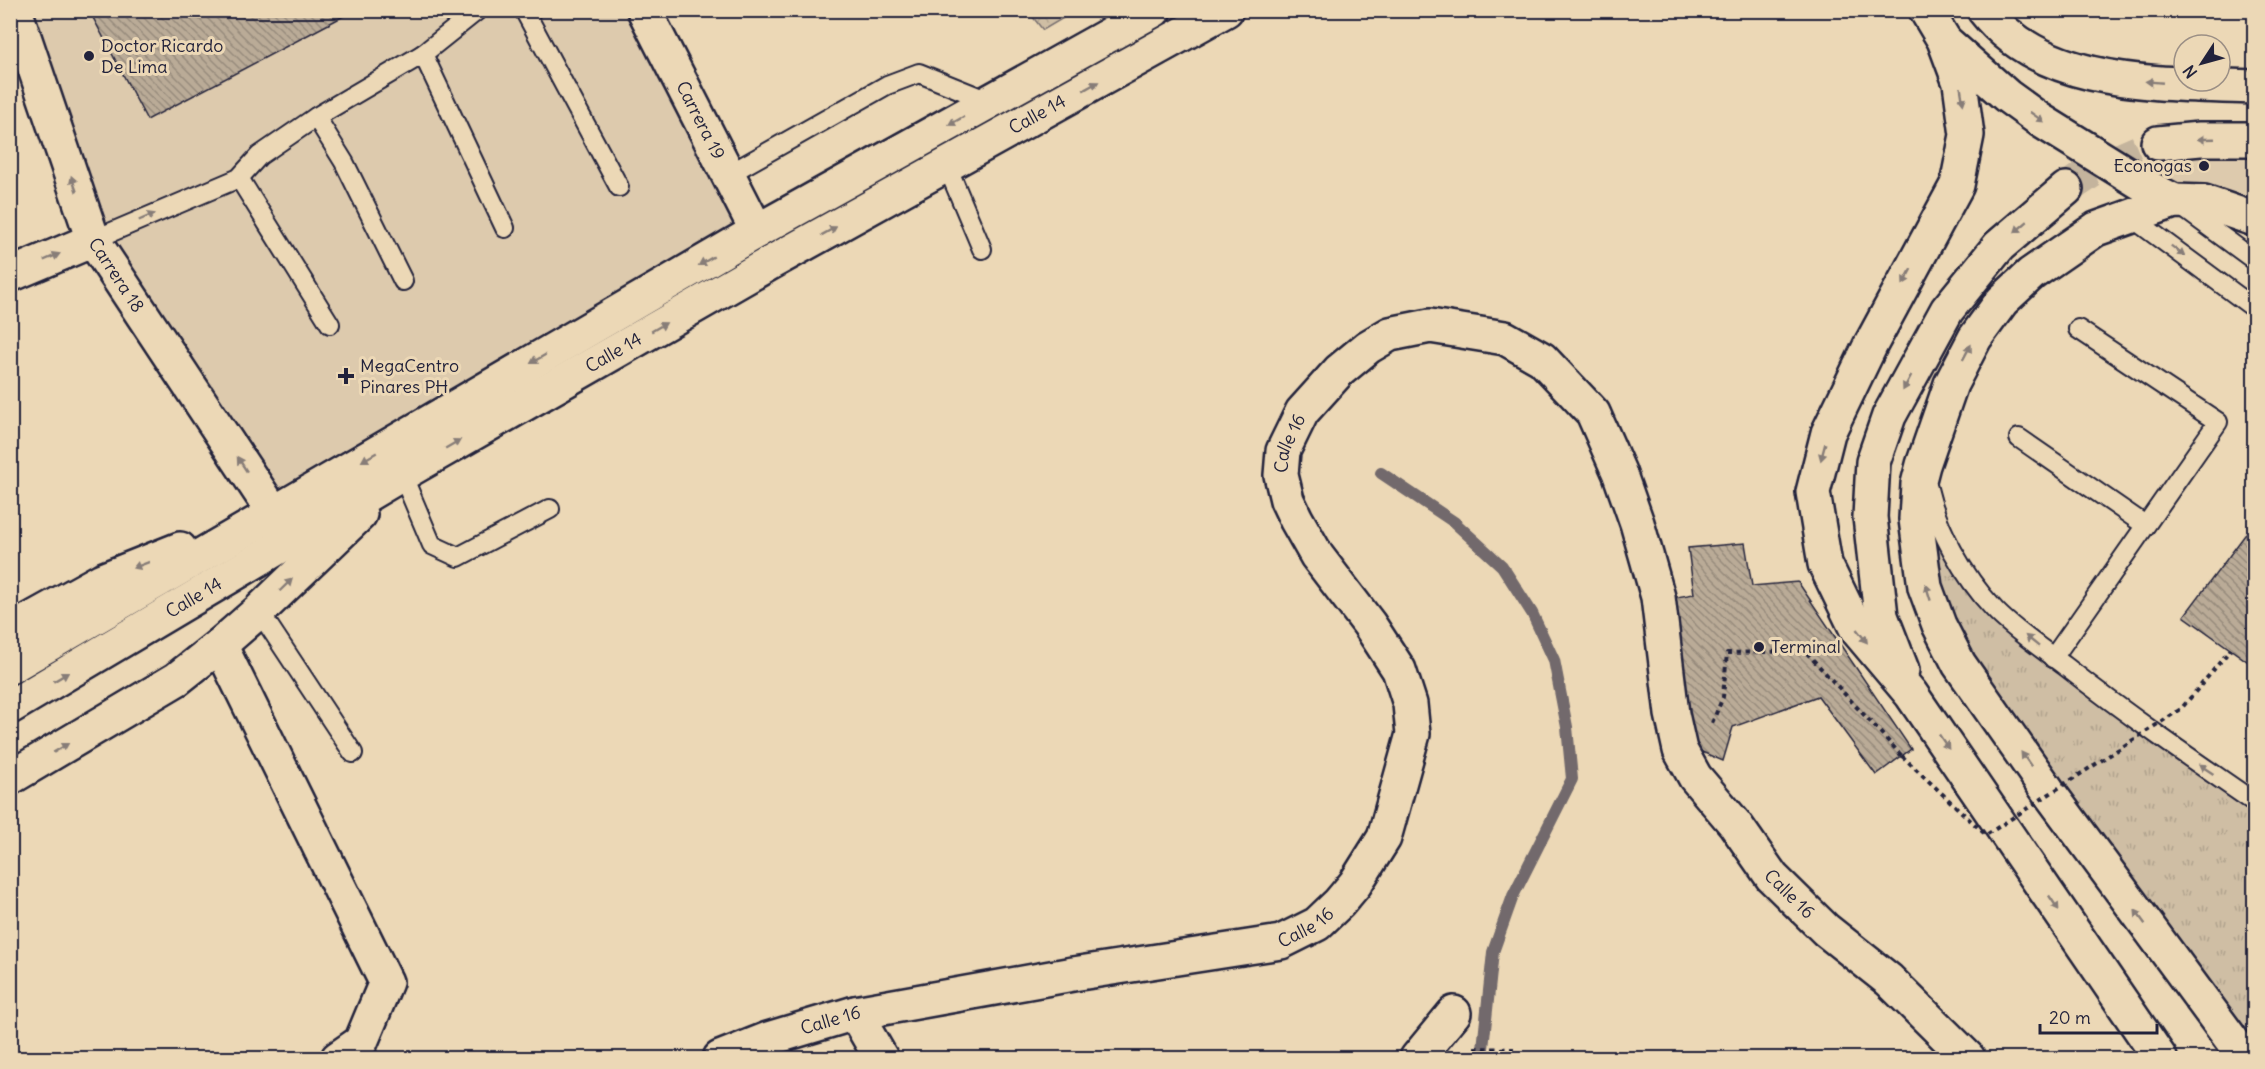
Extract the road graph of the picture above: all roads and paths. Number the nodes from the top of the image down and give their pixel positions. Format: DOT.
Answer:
graph roads {
  1 [pos="15,10"];
  2 [pos="478,10"];
  3 [pos="524,10"];
  4 [pos="644,10"];
  5 [pos="1154,10"];
  6 [pos="1226,10"];
  7 [pos="1926,10"];
  8 [pos="1984,10"];
  9 [pos="1944,40"];
  10 [pos="423,54"];
  11 [pos="2254,87"];
  12 [pos="991,102"];
  13 [pos="316,117"];
  14 [pos="2254,139"];
  15 [pos="2158,143"];
  16 [pos="947,166"];
  17 [pos="729,174"];
  18 [pos="239,177"];
  19 [pos="619,187"];
  20 [pos="2066,189"];
  21 [pos="2174,201"];
  22 [pos="2131,217"];
  23 [pos="2254,219"];
  24 [pos="505,228"];
  25 [pos="757,231"];
  26 [pos="93,240"];
  27 [pos="982,249"];
  28 [pos="2254,260"];
  29 [pos="10,275"];
  30 [pos="403,281"];
  31 [pos="2254,308"];
  32 [pos="330,324"];
  33 [pos="2078,329"];
  34 [pos="2019,438"];
  35 [pos="1923,465"];
  36 [pos="402,474"];
  37 [pos="550,509"];
  38 [pos="274,513"];
  39 [pos="2145,525"];
  40 [pos="259,611"];
  41 [pos="10,631"];
  42 [pos="220,645"];
  43 [pos="2231,649"];
  44 [pos="2053,657"];
  45 [pos="10,668"];
  46 [pos="1911,694"];
  47 [pos="10,707"];
  48 [pos="353,753"];
  49 [pos="10,778"];
  50 [pos="1699,782"];
  51 [pos="2254,802"];
  52 [pos="855,1013"];
  53 [pos="1454,1013"];
  54 [pos="1464,1047"];
  55 [pos="1514,1049"];
  56 [pos="338,1059"];
  57 [pos="720,1059"];
  58 [pos="881,1059"];
  59 [pos="1417,1059"];
  60 [pos="1968,1059"];
  61 [pos="2160,1059"];
  62 [pos="2245,1059"];
  26 -- 1 [label="main road, Carrera 18, one-way"];
  2 -- 10 [label="lane"];
  3 -- 19 [label="lane"];
  4 -- 17 [label="main road, Carrera 19"];
  5 -- 12 [label="main road, Calle 14"];
  16 -- 6 [label="main road, Calle 14, one-way"];
  7 -- 9 [label="main road"];
  11 -- 8 [label="main road, one-way"];
  9 -- 21 [label="main road, one-way"];
  9 -- 46 [label="main road, one-way"];
  10 -- 13 [label="lane"];
  10 -- 24 [label="lane"];
  12 -- 17 [label="lane"];
  12 -- 25 [label="main road, Calle 14, one-way"];
  13 -- 18 [label="lane"];
  13 -- 30 [label="lane"];
  14 -- 15 [label="main road, one-way"];
  16 -- 27 [label="lane"];
  36 -- 16 [label="main road, Calle 14, one-way"];
  17 -- 25 [label="main road, Carrera 19"];
  26 -- 18 [label="lane, one-way"];
  18 -- 32 [label="lane"];
  20 -- 46 [label="main road, one-way"];
  21 -- 22 [label="main road"];
  21 -- 23 [label="main road"];
  21 -- 28 [label="lane"];
  22 -- 31 [label="lane, one-way"];
  35 -- 22 [label="main road, one-way"];
  25 -- 38 [label="main road, Calle 14, one-way"];
  29 -- 26 [label="main road, one-way"];
  38 -- 26 [label="main road, Carrera 18, one-way"];
  33 -- 39 [label="lane"];
  34 -- 39 [label="lane"];
  44 -- 35 [label="lane, one-way"];
  62 -- 35 [label="main road, one-way"];
  36 -- 37 [label="lane"];
  40 -- 36 [label="main road, one-way"];
  47 -- 36 [label="main road, Calle 14, one-way"];
  38 -- 41 [label="main road, one-way"];
  38 -- 45 [label="main road, Calle 14"];
  39 -- 44 [label="lane"];
  40 -- 42 [label="main road"];
  40 -- 48 [label="lane"];
  49 -- 42 [label="main road, one-way"];
  42 -- 56 [label="main road"];
  43 -- 50 [label="path, bridge"];
  51 -- 44 [label="lane, one-way"];
  46 -- 61 [label="main road, one-way"];
  50 -- 52 [label="main road, Calle 16"];
  50 -- 60 [label="main road, Calle 16"];
  52 -- 57 [label="main road, Calle 16"];
  52 -- 58 [label="main road"];
  53 -- 59 [label="main road"];
  54 -- 55 [label="path"];
}
